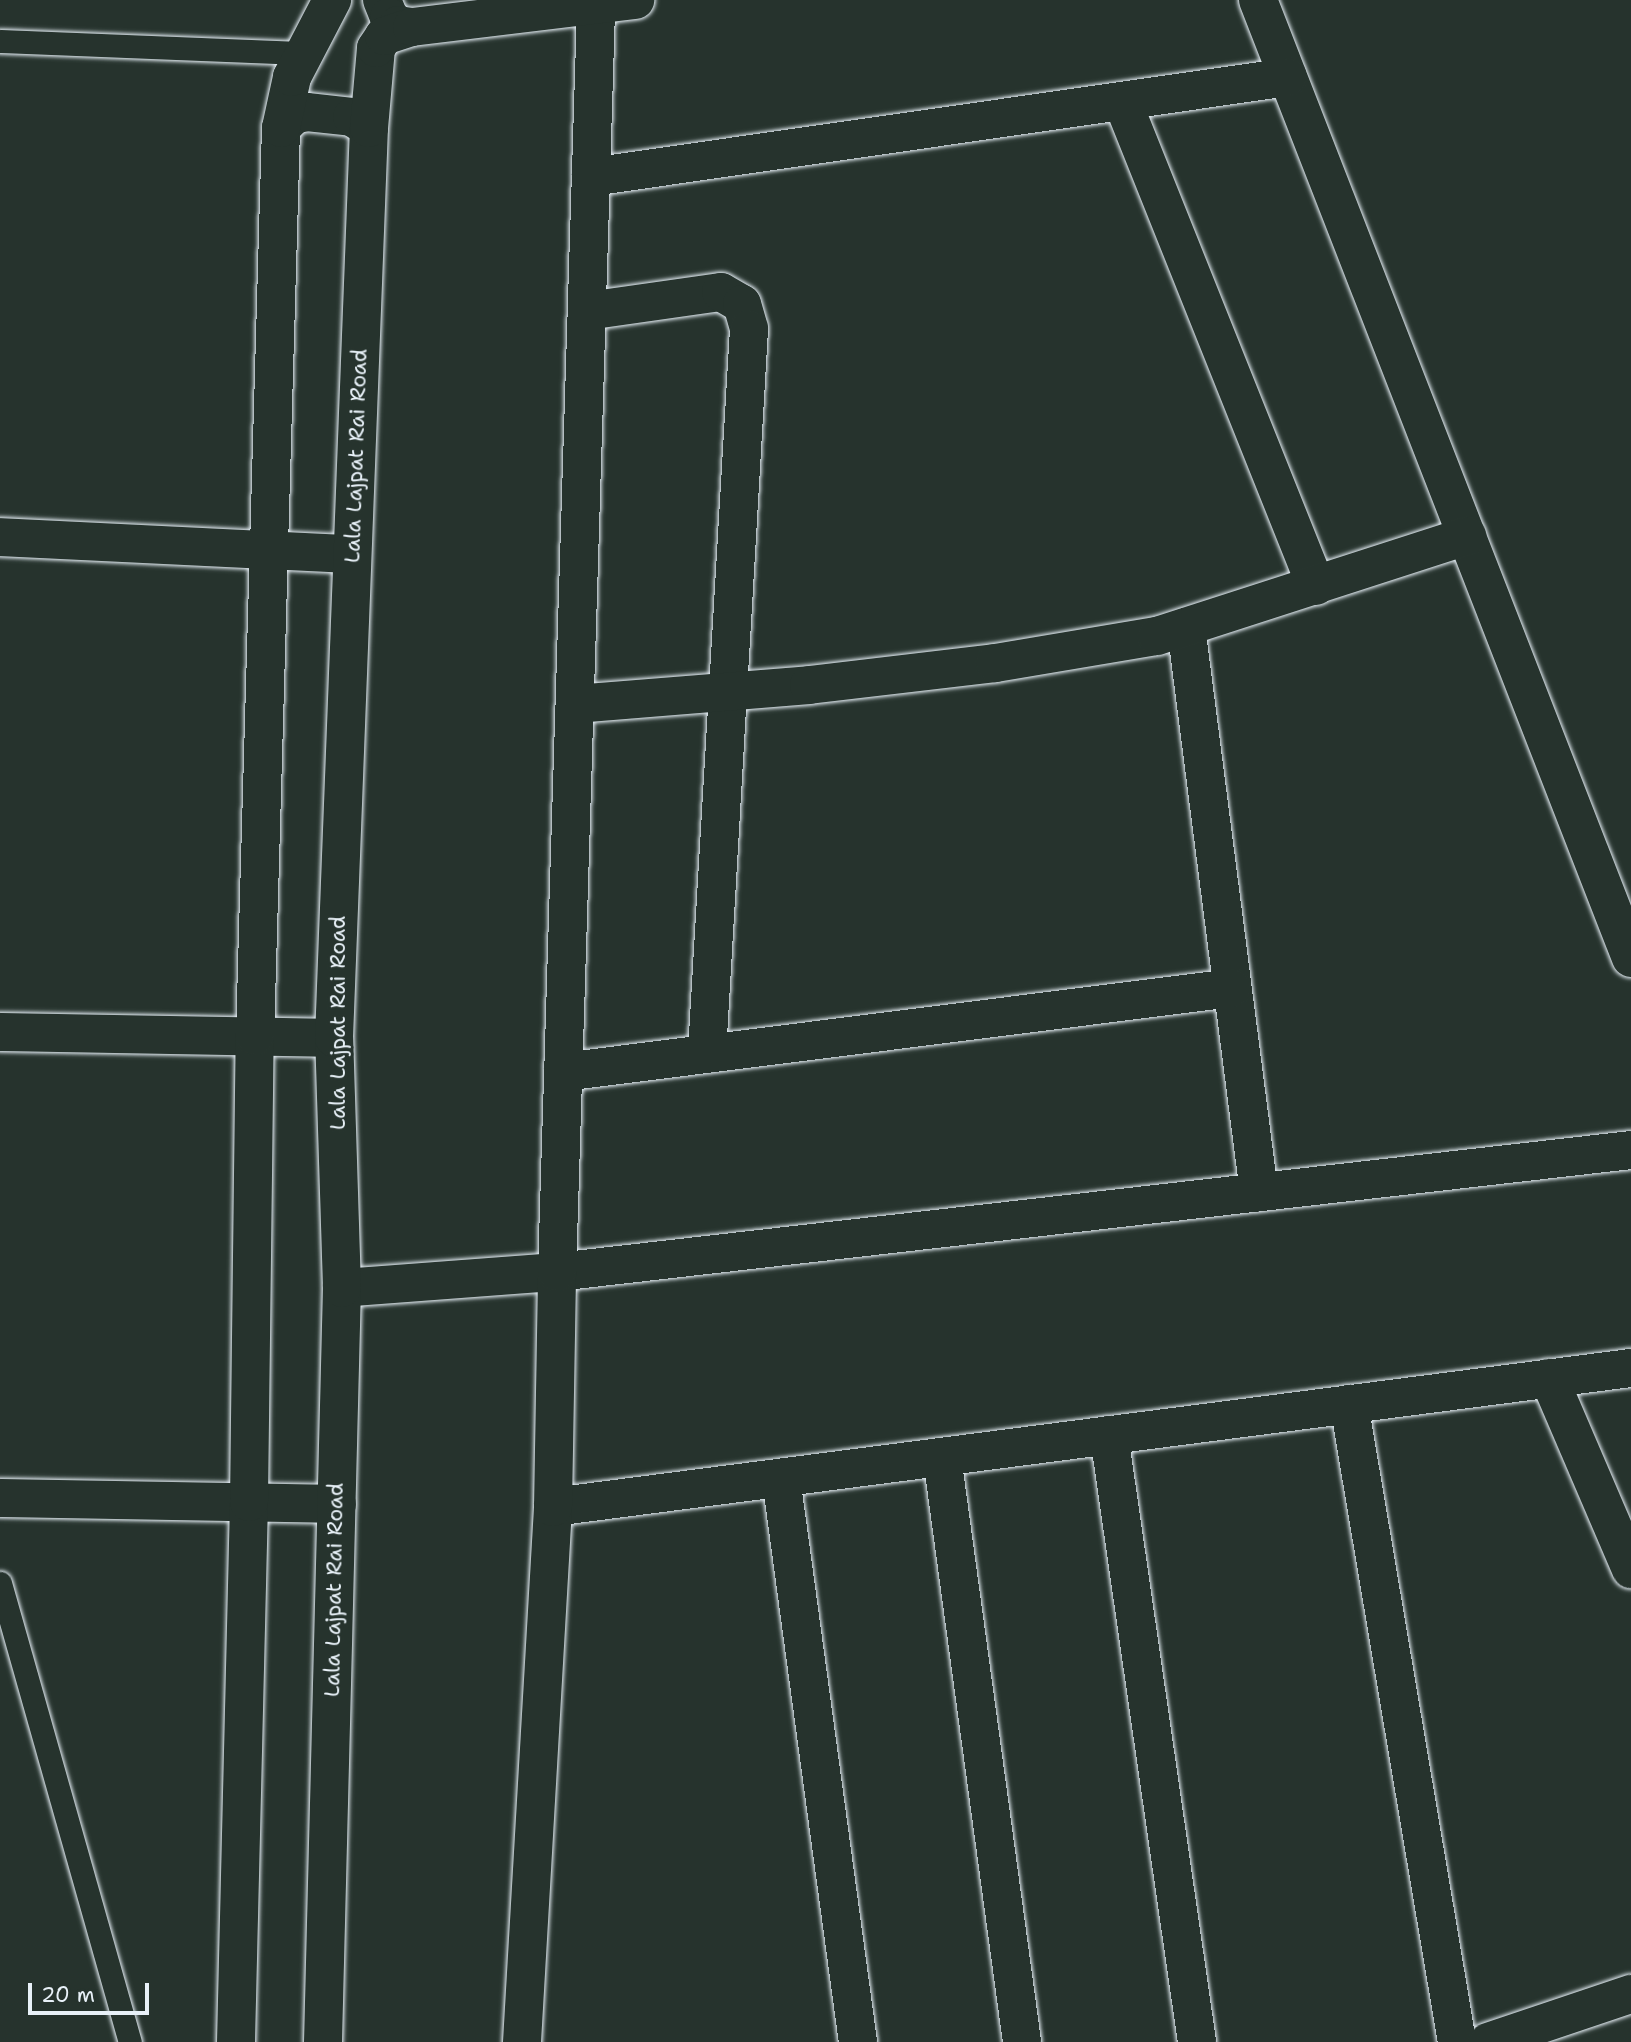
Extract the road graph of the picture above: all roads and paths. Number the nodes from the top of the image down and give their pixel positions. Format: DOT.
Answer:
graph roads {
  1 [pos="332,0"];
  2 [pos="382,0"];
  3 [pos="635,0"];
  4 [pos="1258,0"];
  5 [pos="597,7"];
  6 [pos="412,27"];
  7 [pos="0,41"];
  8 [pos="302,53"];
  9 [pos="1288,77"];
  10 [pos="1123,103"];
  11 [pos="281,128"];
  12 [pos="369,128"];
  13 [pos="591,177"];
  14 [pos="587,311"];
  15 [pos="1467,536"];
  16 [pos="0,537"];
  17 [pos="271,550"];
  18 [pos="352,554"];
  19 [pos="1316,586"];
  20 [pos="1186,627"];
  21 [pos="727,692"];
  22 [pos="575,704"];
  23 [pos="1631,958"];
  24 [pos="1232,988"];
  25 [pos="0,1032"];
  26 [pos="255,1036"];
  27 [pos="334,1038"];
  28 [pos="707,1054"];
  29 [pos="563,1072"];
  30 [pos="1631,1150"];
  31 [pos="1259,1192"];
  32 [pos="557,1272"];
  33 [pos="342,1288"];
  34 [pos="1631,1367"];
  35 [pos="1549,1378"];
  36 [pos="1349,1404"];
  37 [pos="1109,1436"];
  38 [pos="942,1457"];
  39 [pos="781,1478"];
  40 [pos="0,1498"];
  41 [pos="249,1502"];
  42 [pos="337,1504"];
  43 [pos="553,1507"];
  44 [pos="1631,1569"];
  45 [pos="0,1583"];
  46 [pos="1631,1994"];
  47 [pos="130,2042"];
  48 [pos="236,2042"];
  49 [pos="323,2042"];
  50 [pos="522,2042"];
  51 [pos="858,2042"];
  52 [pos="1022,2042"];
  53 [pos="1197,2042"];
  54 [pos="1457,2042"];
  55 [pos="1488,2042"];
  1 -- 8 [label="street"];
  2 -- 6 [label="street"];
  3 -- 5 [label="street, Lala Lajpat Rai Road"];
  4 -- 9 [label="street"];
  5 -- 6 [label="street, Lala Lajpat Rai Road"];
  5 -- 13 [label="street"];
  6 -- 12 [label="street, Lala Lajpat Rai Road"];
  7 -- 8 [label="lane"];
  8 -- 11 [label="street"];
  9 -- 10 [label="street"];
  9 -- 15 [label="street"];
  10 -- 13 [label="street"];
  10 -- 19 [label="street"];
  11 -- 12 [label="street"];
  11 -- 17 [label="street"];
  12 -- 18 [label="street, Lala Lajpat Rai Road"];
  13 -- 14 [label="street"];
  14 -- 21 [label="street"];
  14 -- 22 [label="street"];
  15 -- 19 [label="street"];
  15 -- 23 [label="street"];
  16 -- 17 [label="street"];
  17 -- 18 [label="street"];
  17 -- 26 [label="street"];
  18 -- 27 [label="street, Lala Lajpat Rai Road"];
  19 -- 20 [label="street"];
  20 -- 21 [label="street"];
  20 -- 24 [label="street"];
  21 -- 22 [label="street"];
  21 -- 28 [label="street"];
  22 -- 29 [label="street"];
  24 -- 28 [label="street"];
  24 -- 31 [label="street"];
  25 -- 26 [label="street"];
  26 -- 27 [label="street"];
  26 -- 41 [label="street"];
  27 -- 33 [label="street, Lala Lajpat Rai Road"];
  28 -- 29 [label="street"];
  29 -- 32 [label="street"];
  30 -- 31 [label="street"];
  31 -- 32 [label="street"];
  32 -- 33 [label="street"];
  32 -- 43 [label="street"];
  33 -- 42 [label="street, Lala Lajpat Rai Road"];
  34 -- 35 [label="street"];
  35 -- 36 [label="street"];
  35 -- 44 [label="street"];
  36 -- 37 [label="street"];
  36 -- 54 [label="street"];
  37 -- 38 [label="street"];
  37 -- 53 [label="street"];
  38 -- 39 [label="street"];
  38 -- 52 [label="street"];
  39 -- 43 [label="street"];
  39 -- 51 [label="street"];
  40 -- 41 [label="street"];
  41 -- 42 [label="street"];
  41 -- 48 [label="street"];
  42 -- 49 [label="street, Lala Lajpat Rai Road"];
  43 -- 50 [label="street"];
  45 -- 47 [label="lane"];
  46 -- 55 [label="street"];
}
